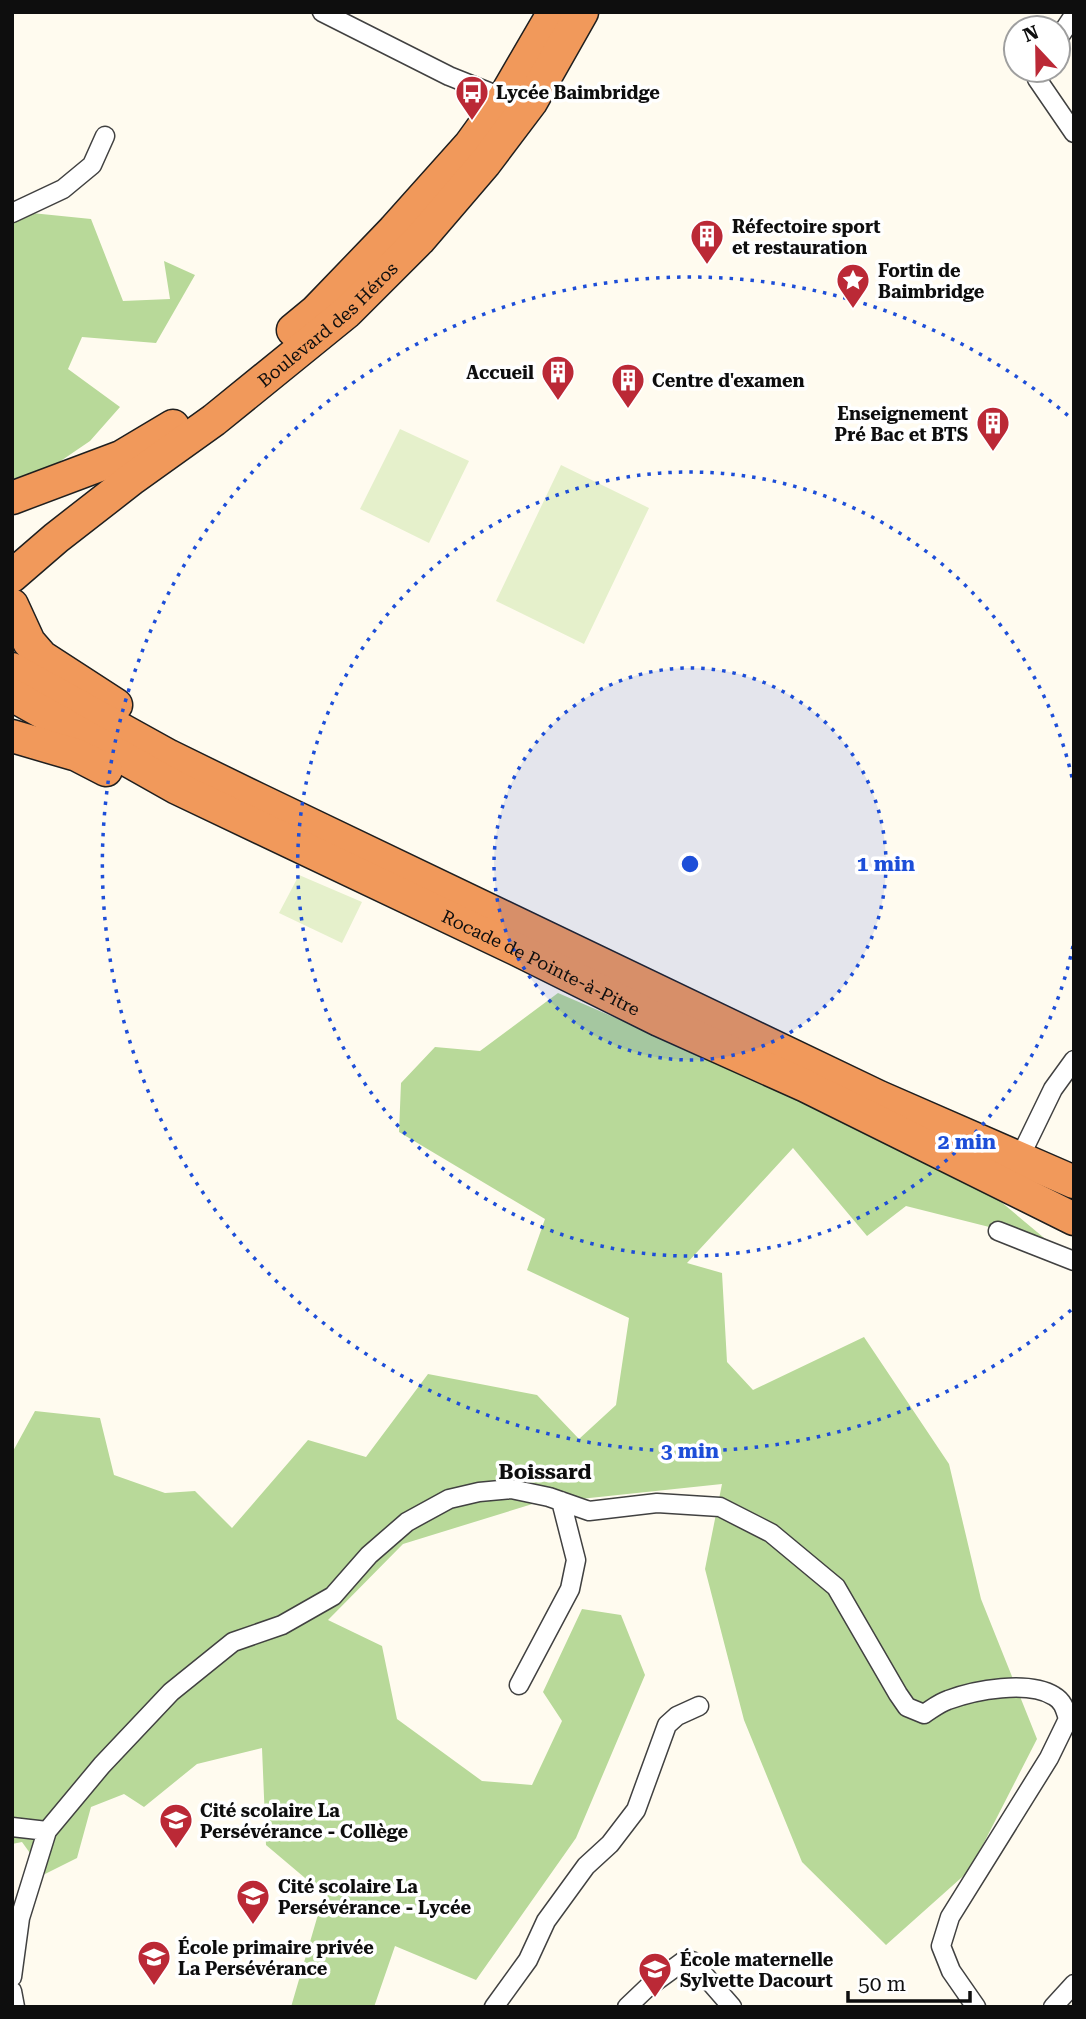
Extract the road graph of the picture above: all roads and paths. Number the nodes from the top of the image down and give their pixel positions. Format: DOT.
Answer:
graph roads {
  1 [pos="322,12"];
  2 [pos="554,12"];
  3 [pos="582,12"];
  4 [pos="1040,84"];
  5 [pos="504,98"];
  6 [pos="1074,133"];
  7 [pos="105,136"];
  8 [pos="12,213"];
  9 [pos="12,498"];
  10 [pos="12,576"];
  11 [pos="12,605"];
  12 [pos="12,669"];
  13 [pos="12,695"];
  14 [pos="12,736"];
  15 [pos="252,811"];
  16 [pos="1074,1060"];
  17 [pos="1019,1159"];
  18 [pos="1074,1182"];
  19 [pos="1074,1219"];
  20 [pos="998,1231"];
  21 [pos="1074,1261"];
  22 [pos="561,1501"];
  23 [pos="519,1685"];
  24 [pos="699,1706"];
  25 [pos="12,1827"];
  26 [pos="47,1831"];
  27 [pos="12,1977"];
  28 [pos="1074,1984"];
  29 [pos="12,1991"];
  30 [pos="15,2007"];
  31 [pos="494,2007"];
  32 [pos="627,2007"];
  33 [pos="732,2007"];
  34 [pos="976,2007"];
  35 [pos="1053,2007"];
  1 -- 5 [label="street"];
  2 -- 5 [label="highway, Boulevard des Héros"];
  3 -- 10 [label="highway, Boulevard des Héros"];
  4 -- 6 [label="street"];
  5 -- 9 [label="highway, Boulevard des Héros"];
  7 -- 8 [label="street"];
  11 -- 15 [label="highway"];
  12 -- 15 [label="highway, Rocade de Pointe-à-Pitre"];
  13 -- 15 [label="highway, Rocade de Pointe-à-Pitre"];
  14 -- 15 [label="highway"];
  15 -- 17 [label="highway, Rocade de Pointe-à-Pitre"];
  15 -- 19 [label="highway, Rocade de Pointe-à-Pitre"];
  16 -- 17 [label="street"];
  17 -- 18 [label="highway, Rocade de Pointe-à-Pitre"];
  20 -- 21 [label="street"];
  22 -- 23 [label="street"];
  22 -- 26 [label="street"];
  22 -- 34 [label="street"];
  24 -- 31 [label="street"];
  25 -- 26 [label="street"];
  26 -- 27 [label="street"];
  28 -- 35 [label="street"];
  29 -- 30 [label="street"];
  32 -- 33 [label="street"];
}
